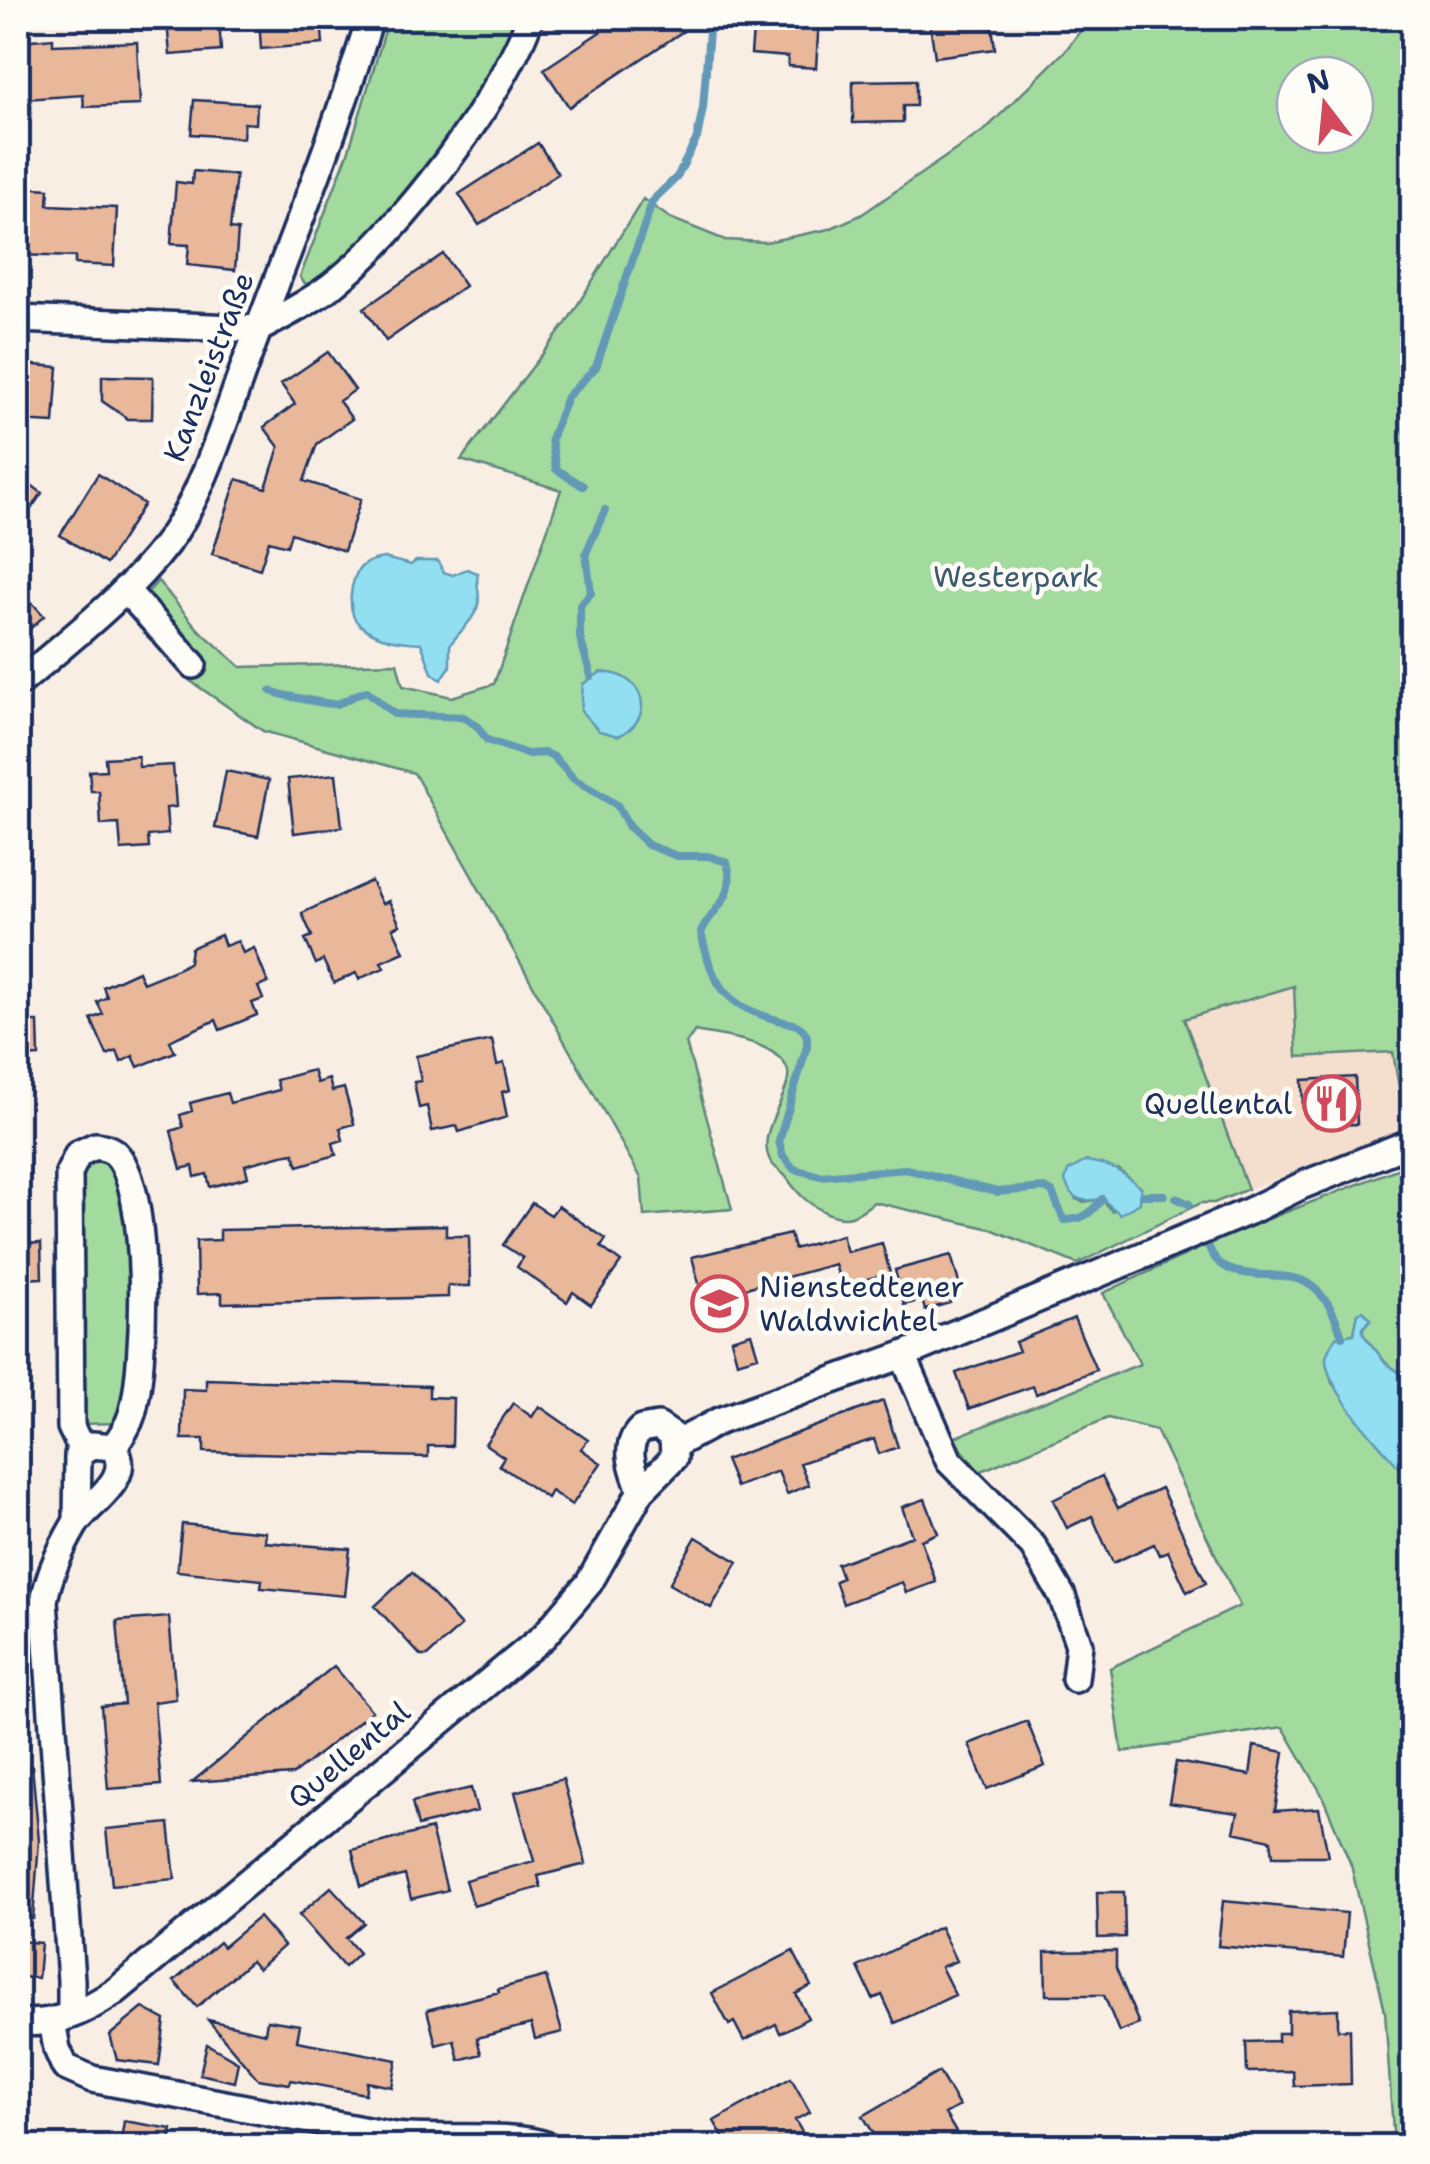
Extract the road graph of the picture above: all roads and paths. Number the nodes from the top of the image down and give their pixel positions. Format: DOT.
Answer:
graph roads {
  1 [pos="370,18"];
  2 [pos="530,18"];
  3 [pos="18,319"];
  4 [pos="258,329"];
  5 [pos="125,589"];
  6 [pos="194,665"];
  7 [pos="18,684"];
  8 [pos="1412,1142"];
  9 [pos="903,1355"];
  10 [pos="676,1444"];
  11 [pos="114,1447"];
  12 [pos="82,1450"];
  13 [pos="641,1491"];
  14 [pos="77,1520"];
  15 [pos="1076,1679"];
  16 [pos="62,2018"];
  17 [pos="18,2022"];
  18 [pos="548,2146"];
  1 -- 4 [label="street, Kanzleistraße"];
  2 -- 4 [label="street"];
  3 -- 4 [label="street"];
  4 -- 5 [label="street, Kanzleistraße"];
  5 -- 6 [label="street"];
  5 -- 7 [label="street, Kanzleistraße"];
  8 -- 9 [label="street, Quellental"];
  9 -- 10 [label="street, Quellental"];
  9 -- 15 [label="street"];
  10 -- 13 [label="street, Quellental"];
  10 -- 13 [label="street"];
  11 -- 12 [label="street"];
  11 -- 12 [label="street"];
  11 -- 14 [label="street"];
  12 -- 14 [label="street"];
  13 -- 16 [label="street, Quellental"];
  14 -- 16 [label="street"];
  16 -- 17 [label="street"];
  16 -- 18 [label="street"];
}
